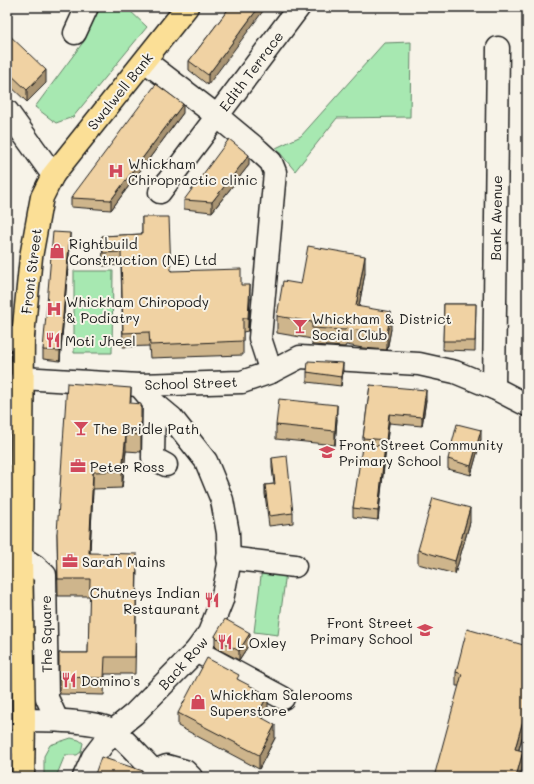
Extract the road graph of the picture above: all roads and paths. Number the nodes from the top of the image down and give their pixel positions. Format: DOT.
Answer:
graph roads {
  1 [pos="86,7"];
  2 [pos="187,7"];
  3 [pos="299,7"];
  4 [pos="75,33"];
  5 [pos="498,48"];
  6 [pos="145,61"];
  7 [pos="8,115"];
  8 [pos="217,116"];
  9 [pos="53,175"];
  10 [pos="160,192"];
  11 [pos="15,337"];
  12 [pos="271,372"];
  13 [pos="22,378"];
  14 [pos="139,386"];
  15 [pos="494,388"];
  16 [pos="154,404"];
  17 [pos="527,405"];
  18 [pos="166,465"];
  19 [pos="21,557"];
  20 [pos="228,558"];
  21 [pos="295,566"];
  22 [pos="196,651"];
  23 [pos="282,698"];
  24 [pos="24,720"];
  25 [pos="57,720"];
  26 [pos="113,731"];
  27 [pos="15,742"];
  28 [pos="155,774"];
  29 [pos="23,777"];
  30 [pos="84,777"];
  31 [pos="191,777"];
  1 -- 4 [label="street"];
  2 -- 6 [label="main road, Swalwell Bank"];
  3 -- 8 [label="street, Edith Terrace"];
  5 -- 15 [label="street, Bank Avenue"];
  6 -- 8 [label="street"];
  6 -- 9 [label="main road, Swalwell Bank"];
  7 -- 9 [label="street"];
  8 -- 10 [label="street, Edith Terrace"];
  8 -- 12 [label="street"];
  9 -- 11 [label="main road, Front Street"];
  11 -- 13 [label="main road, Front Street"];
  12 -- 14 [label="street, School Street"];
  12 -- 15 [label="street, School Street"];
  13 -- 14 [label="street, School Street"];
  13 -- 19 [label="main road, Front Street"];
  14 -- 16 [label="street, Back Row"];
  15 -- 17 [label="street, School Street"];
  16 -- 18 [label="street"];
  16 -- 20 [label="street, Back Row"];
  19 -- 24 [label="main road, Front Street"];
  19 -- 25 [label="street, The Square"];
  20 -- 21 [label="street"];
  20 -- 22 [label="street, Back Row"];
  22 -- 23 [label="street"];
  22 -- 26 [label="street, Back Row"];
  24 -- 25 [label="street"];
  24 -- 27 [label="main road, Front Street"];
  25 -- 26 [label="street"];
  26 -- 28 [label="street"];
  26 -- 30 [label="street, Back Row"];
  27 -- 29 [label="main road, Front Street"];
  28 -- 31 [label="street"];
}
